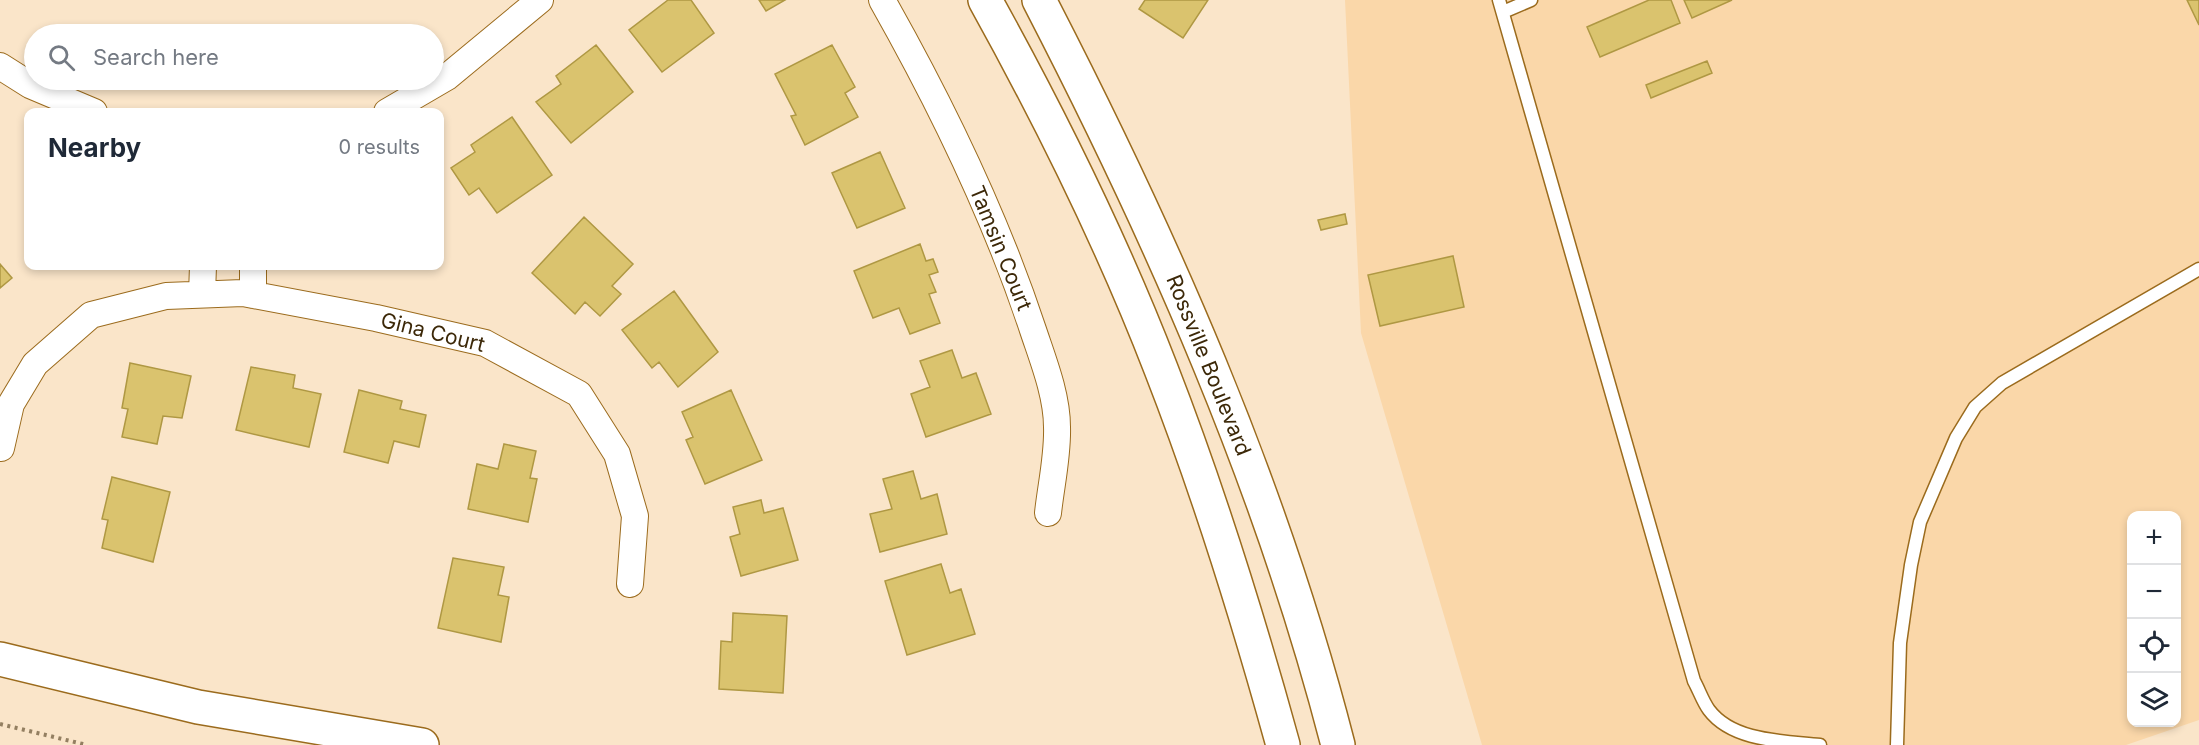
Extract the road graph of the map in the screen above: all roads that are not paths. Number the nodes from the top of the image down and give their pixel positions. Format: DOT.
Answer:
graph roads {
  1 [pos="540,0"];
  2 [pos="882,0"];
  3 [pos="985,0"];
  4 [pos="1039,0"];
  5 [pos="1531,0"];
  6 [pos="1501,6"];
  7 [pos="0,66"];
  8 [pos="444,79"];
  9 [pos="24,81"];
  10 [pos="42,90"];
  11 [pos="425,90"];
  12 [pos="85,108"];
  13 [pos="394,108"];
  14 [pos="203,270"];
  15 [pos="253,270"];
  16 [pos="2199,270"];
  17 [pos="202,294"];
  18 [pos="253,294"];
  19 [pos="1,448"];
  20 [pos="1048,513"];
  21 [pos="630,584"];
  22 [pos="0,659"];
  23 [pos="198,707"];
  24 [pos="310,745"];
  25 [pos="422,745"];
  26 [pos="1283,745"];
  27 [pos="1338,745"];
  28 [pos="1820,745"];
  29 [pos="1897,745"];
  1 -- 8 [label="street"];
  2 -- 20 [label="street, Tamsin Court"];
  3 -- 26 [label="main road"];
  4 -- 27 [label="main road, Rossville Boulevard"];
  5 -- 6 [label="lane"];
  6 -- 28 [label="lane"];
  7 -- 9 [label="street"];
  10 -- 12 [label="street"];
  11 -- 13 [label="street"];
  14 -- 17 [label="street"];
  15 -- 18 [label="street"];
  16 -- 29 [label="lane"];
  17 -- 18 [label="street, Gina Court"];
  17 -- 19 [label="street, Gina Court"];
  18 -- 21 [label="street, Gina Court"];
  22 -- 23 [label="main road"];
  23 -- 24 [label="main road"];
  23 -- 25 [label="main road"];
}
